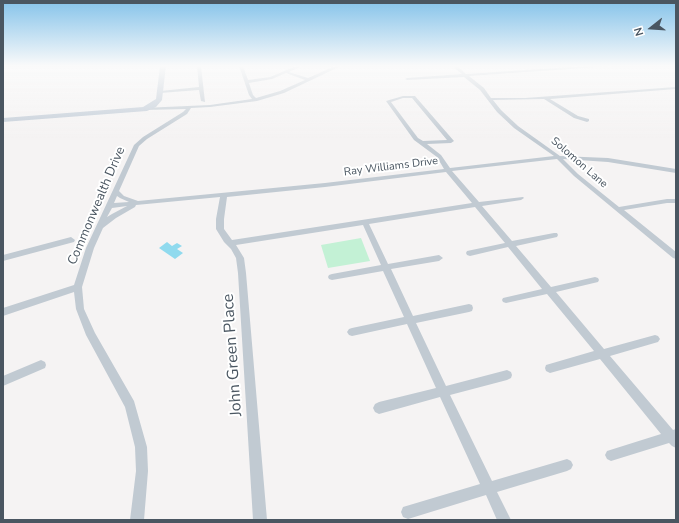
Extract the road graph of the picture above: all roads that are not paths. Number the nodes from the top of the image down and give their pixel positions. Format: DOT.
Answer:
graph roads {
  1 [pos="177,90"];
  2 [pos="202,90"];
  3 [pos="249,90"];
  4 [pos="286,90"];
  5 [pos="483,90"];
  6 [pos="645,90"];
  7 [pos="160,92"];
  8 [pos="546,98"];
  9 [pos="490,99"];
  10 [pos="255,100"];
  11 [pos="203,101"];
  12 [pos="189,108"];
  13 [pos="144,109"];
  14 [pos="3,120"];
  15 [pos="586,120"];
  16 [pos="422,143"];
  17 [pos="559,157"];
  18 [pos="448,170"];
  19 [pos="676,171"];
  20 [pos="116,191"];
  21 [pos="224,195"];
  22 [pos="521,198"];
  23 [pos="676,201"];
  24 [pos="144,203"];
  25 [pos="477,205"];
  26 [pos="109,206"];
  27 [pos="618,209"];
  28 [pos="365,222"];
  29 [pos="99,228"];
  30 [pos="554,235"];
  31 [pos="72,240"];
  32 [pos="231,244"];
  33 [pos="510,244"];
  34 [pos="470,253"];
  35 [pos="676,256"];
  36 [pos="3,258"];
  37 [pos="439,258"];
  38 [pos="386,267"];
  39 [pos="332,278"];
  40 [pos="595,280"];
  41 [pos="78,287"];
  42 [pos="549,290"];
  43 [pos="506,300"];
  44 [pos="469,308"];
  45 [pos="3,312"];
  46 [pos="410,320"];
  47 [pos="352,332"];
  48 [pos="655,339"];
  49 [pos="602,354"];
  50 [pos="41,365"];
  51 [pos="550,368"];
  52 [pos="507,375"];
  53 [pos="3,381"];
  54 [pos="443,392"];
  55 [pos="379,408"];
  56 [pos="674,438"];
  57 [pos="611,455"];
  58 [pos="567,465"];
  59 [pos="489,488"];
  60 [pos="408,512"];
  61 [pos="137,520"];
  62 [pos="260,520"];
  63 [pos="504,520"];
  1 -- 7 [label="street"];
  2 -- 11 [label="street"];
  3 -- 10 [label="street"];
  4 -- 10 [label="street"];
  5 -- 9 [label="street, Solomon Lane"];
  6 -- 8 [label="street"];
  7 -- 13 [label="main road"];
  8 -- 9 [label="street"];
  8 -- 15 [label="street"];
  9 -- 17 [label="street, Solomon Lane"];
  10 -- 12 [label="street"];
  12 -- 13 [label="street"];
  12 -- 20 [label="street, Commonwealth Drive"];
  13 -- 14 [label="main road"];
  16 -- 16 [label="street"];
  16 -- 18 [label="street"];
  17 -- 18 [label="street, Ray Williams Drive"];
  17 -- 19 [label="street, Ray Williams Drive"];
  17 -- 27 [label="street, Solomon Lane"];
  18 -- 21 [label="street, Ray Williams Drive"];
  18 -- 25 [label="street"];
  20 -- 24 [label="street"];
  20 -- 26 [label="street, Commonwealth Drive"];
  21 -- 24 [label="street, Ray Williams Drive"];
  21 -- 32 [label="street, John Green Place"];
  22 -- 25 [label="street"];
  23 -- 27 [label="street"];
  24 -- 26 [label="street, Ray Williams Drive"];
  24 -- 29 [label="street"];
  25 -- 28 [label="street"];
  25 -- 33 [label="street"];
  26 -- 29 [label="street, Commonwealth Drive"];
  27 -- 35 [label="street, Solomon Lane"];
  28 -- 32 [label="street"];
  28 -- 38 [label="street"];
  29 -- 41 [label="street, Commonwealth Drive"];
  30 -- 33 [label="street"];
  31 -- 36 [label="street"];
  32 -- 62 [label="street, John Green Place"];
  33 -- 34 [label="street"];
  33 -- 42 [label="street"];
  37 -- 38 [label="street"];
  38 -- 39 [label="street"];
  38 -- 46 [label="street"];
  40 -- 42 [label="street"];
  41 -- 45 [label="street"];
  41 -- 61 [label="street, Commonwealth Drive"];
  42 -- 43 [label="street"];
  42 -- 49 [label="street"];
  44 -- 46 [label="street"];
  46 -- 47 [label="street"];
  46 -- 54 [label="street"];
  48 -- 49 [label="street"];
  49 -- 51 [label="street"];
  49 -- 56 [label="street"];
  50 -- 53 [label="street"];
  52 -- 54 [label="street"];
  54 -- 55 [label="street"];
  54 -- 59 [label="street"];
  56 -- 57 [label="street"];
  58 -- 59 [label="street"];
  59 -- 60 [label="street"];
  59 -- 63 [label="street"];
}
